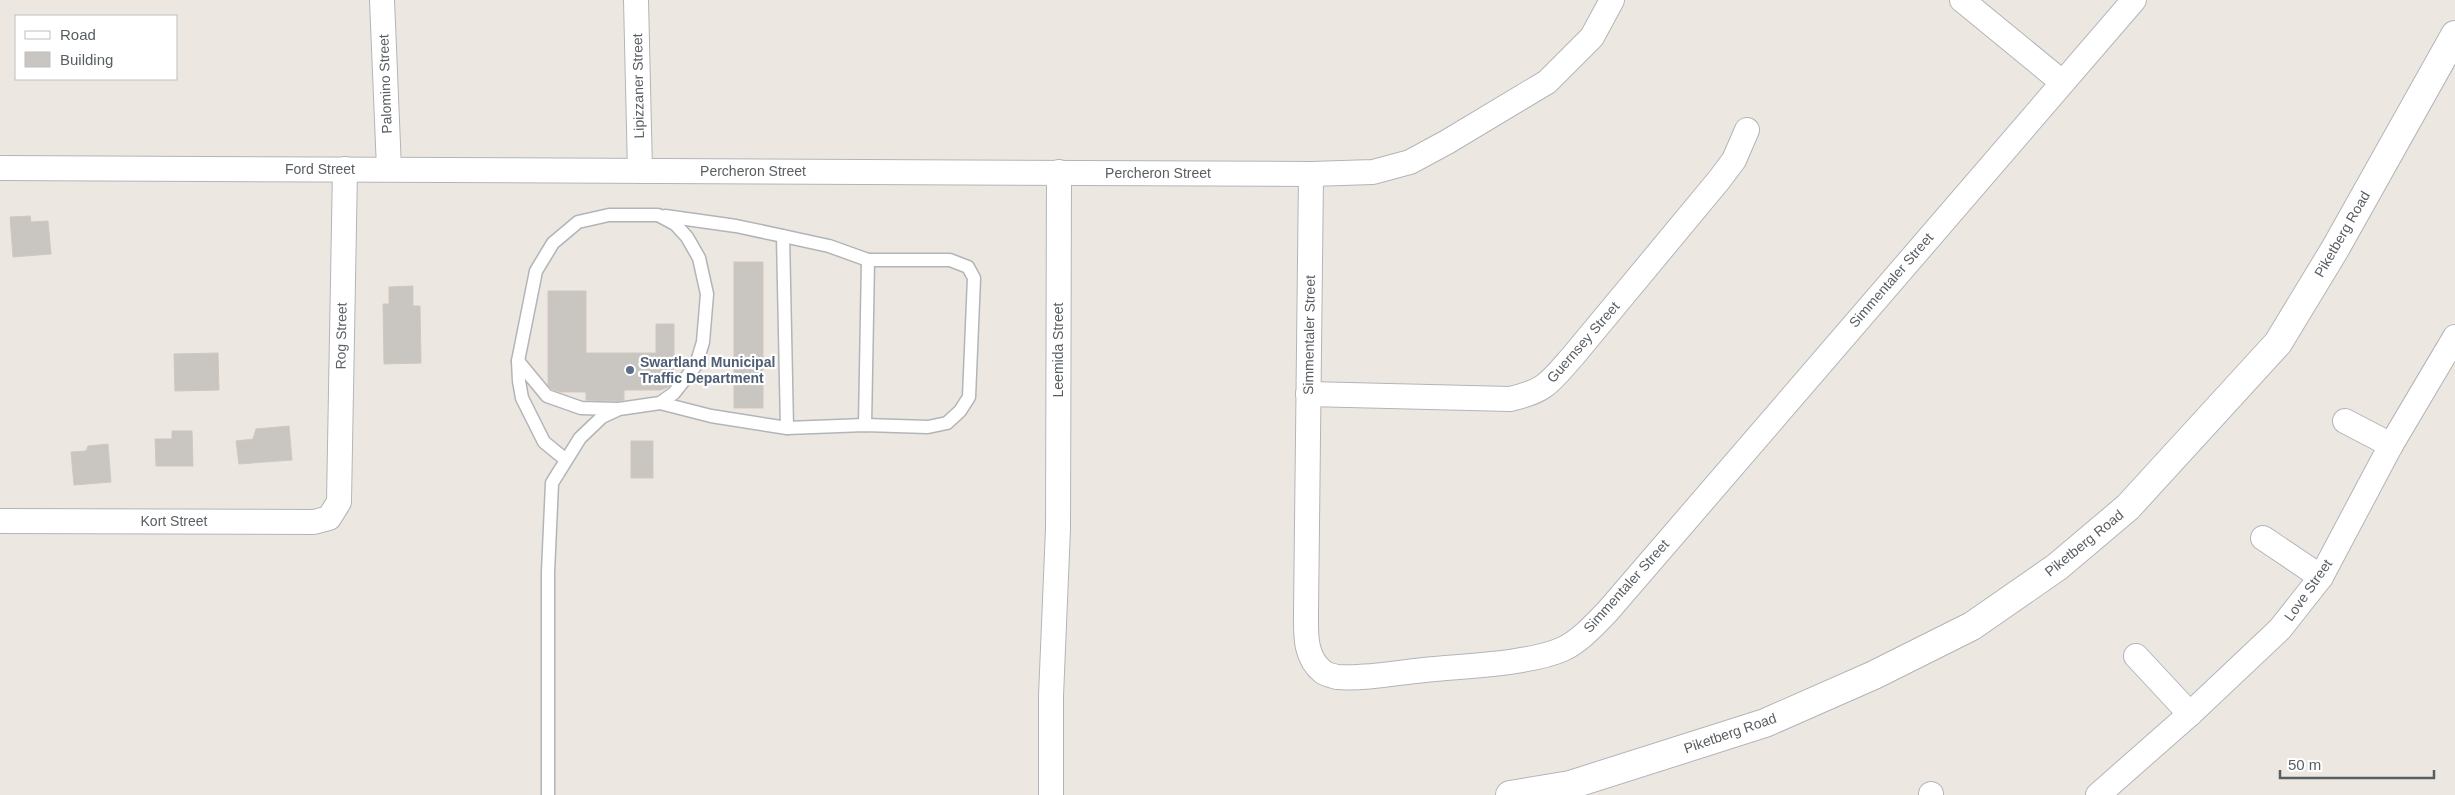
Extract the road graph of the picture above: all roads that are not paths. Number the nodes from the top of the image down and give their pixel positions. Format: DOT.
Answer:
graph roads {
  1 [pos="382,0"];
  2 [pos="636,0"];
  3 [pos="1612,0"];
  4 [pos="1962,0"];
  5 [pos="2134,0"];
  6 [pos="2455,35"];
  7 [pos="2062,82"];
  8 [pos="1747,130"];
  9 [pos="0,168"];
  10 [pos="345,169"];
  11 [pos="389,169"];
  12 [pos="640,171"];
  13 [pos="1059,172"];
  14 [pos="1311,174"];
  15 [pos="658,215"];
  16 [pos="782,236"];
  17 [pos="868,260"];
  18 [pos="2455,337"];
  19 [pos="518,361"];
  20 [pos="1308,394"];
  21 [pos="660,402"];
  22 [pos="619,409"];
  23 [pos="2345,421"];
  24 [pos="865,425"];
  25 [pos="787,428"];
  26 [pos="2392,445"];
  27 [pos="566,460"];
  28 [pos="339,502"];
  29 [pos="0,521"];
  30 [pos="2263,538"];
  31 [pos="2321,577"];
  32 [pos="2136,656"];
  33 [pos="2190,714"];
  34 [pos="548,795"];
  35 [pos="1051,795"];
  36 [pos="1510,795"];
  37 [pos="2098,795"];
  1 -- 11 [label="street, Palomino Street"];
  2 -- 12 [label="street, Lipizzaner Street"];
  3 -- 14 [label="street, Percheron Street"];
  4 -- 7 [label="street"];
  5 -- 7 [label="street, Simmentaler Street"];
  6 -- 36 [label="street, Piketberg Road"];
  7 -- 20 [label="street, Simmentaler Street"];
  8 -- 20 [label="street, Guernsey Street"];
  9 -- 10 [label="street, Ford Street"];
  10 -- 11 [label="street, Ford Street"];
  10 -- 28 [label="street, Rog Street"];
  11 -- 12 [label="street, Ford Street"];
  12 -- 13 [label="street, Percheron Street"];
  13 -- 14 [label="street, Percheron Street"];
  13 -- 35 [label="street, Leemida Street"];
  14 -- 20 [label="street, Simmentaler Street"];
  15 -- 16 [label="lane"];
  15 -- 19 [label="lane"];
  15 -- 21 [label="lane"];
  16 -- 17 [label="lane"];
  16 -- 25 [label="lane"];
  17 -- 24 [label="lane"];
  17 -- 24 [label="lane"];
  18 -- 26 [label="street, Love Street"];
  19 -- 22 [label="lane"];
  19 -- 27 [label="lane"];
  21 -- 22 [label="lane"];
  21 -- 25 [label="lane"];
  22 -- 27 [label="lane"];
  23 -- 26 [label="street"];
  24 -- 25 [label="lane"];
  26 -- 31 [label="street, Love Street"];
  27 -- 34 [label="lane"];
  28 -- 29 [label="street, Kort Street"];
  30 -- 31 [label="street"];
  31 -- 33 [label="street, Love Street"];
  32 -- 33 [label="street"];
  33 -- 37 [label="street, Love Street"];
}
